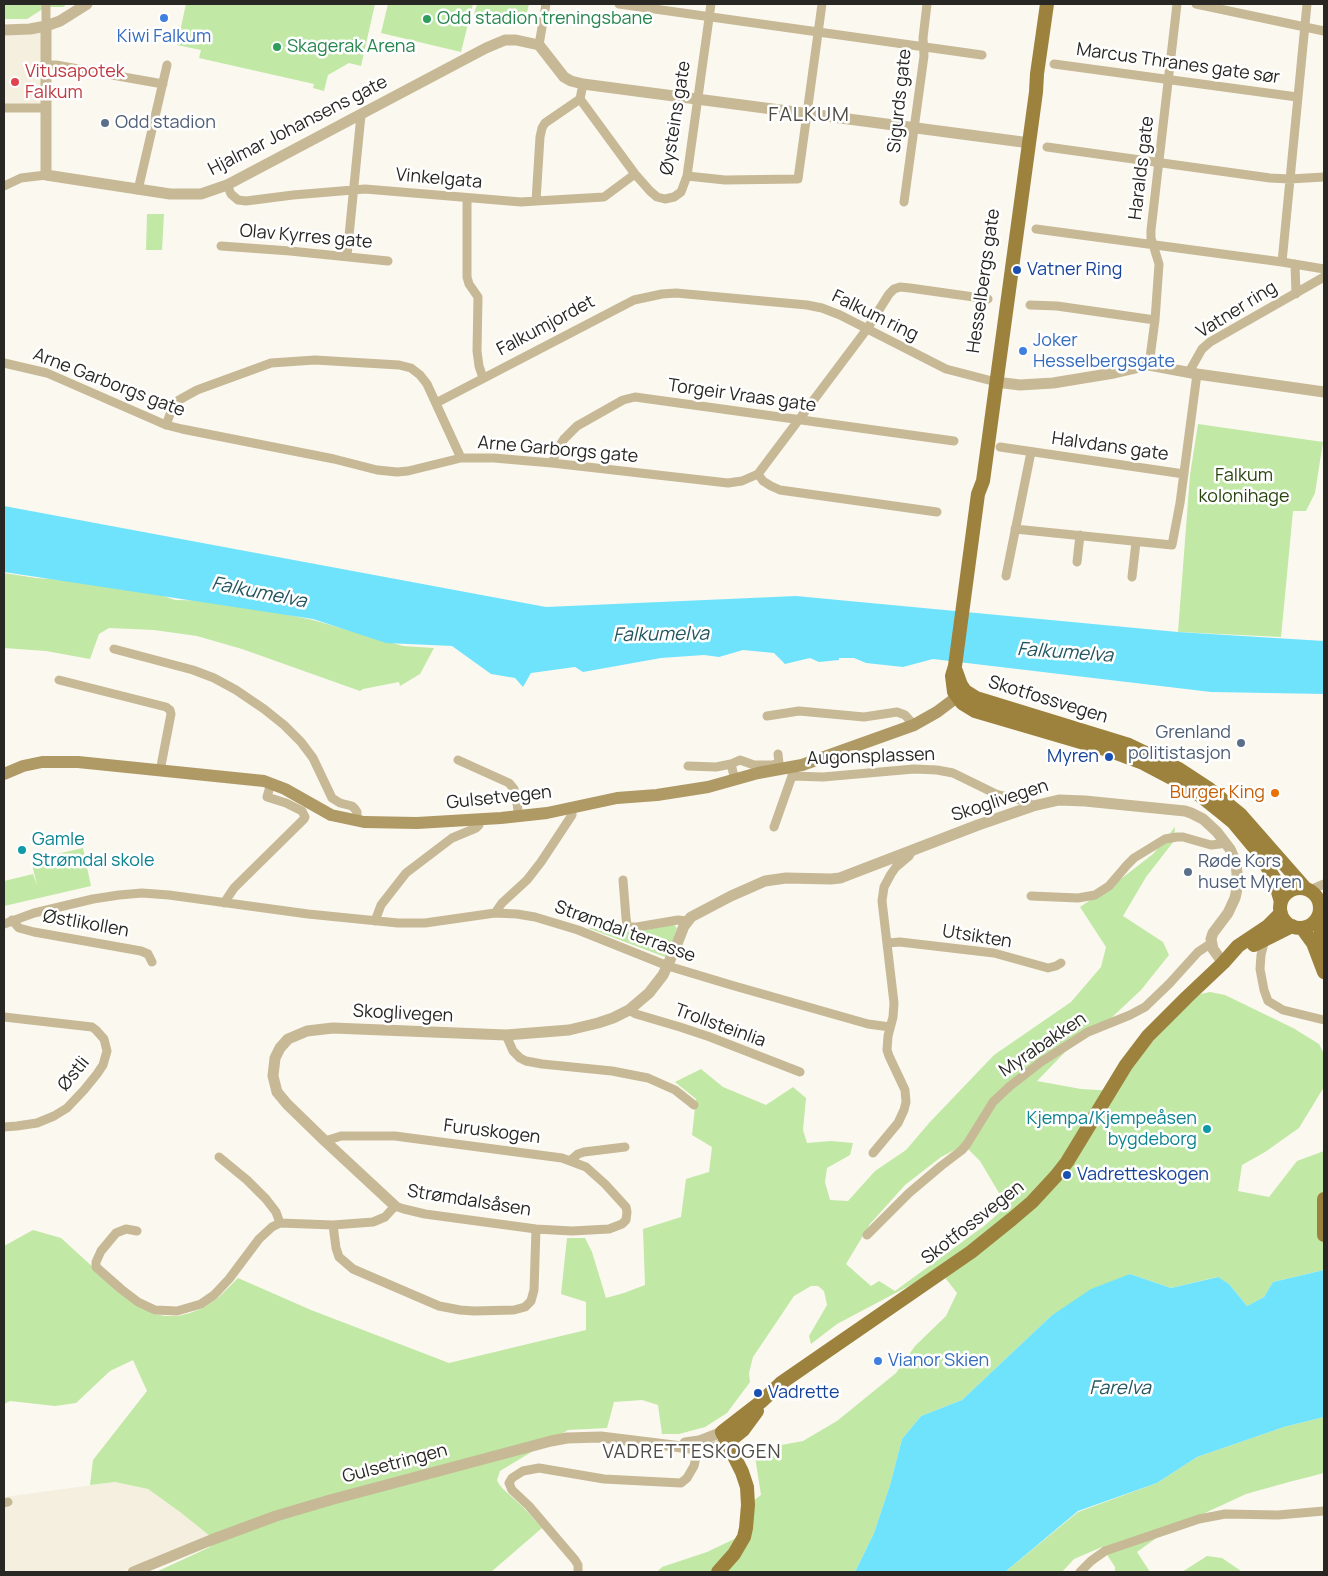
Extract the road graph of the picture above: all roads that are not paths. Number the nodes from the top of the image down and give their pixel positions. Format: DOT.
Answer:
graph roads {
  1 [pos="46,4"];
  2 [pos="87,4"];
  3 [pos="546,4"];
  4 [pos="619,4"];
  5 [pos="712,4"];
  6 [pos="822,4"];
  7 [pos="927,4"];
  8 [pos="1047,4"];
  9 [pos="1177,4"];
  10 [pos="1196,4"];
  11 [pos="1307,4"];
  12 [pos="710,17"];
  13 [pos="46,26"];
  14 [pos="1305,27"];
  15 [pos="4,30"];
  16 [pos="1324,31"];
  17 [pos="818,33"];
  18 [pos="539,45"];
  19 [pos="924,46"];
  20 [pos="982,55"];
  21 [pos="1054,64"];
  22 [pos="47,65"];
  23 [pos="168,66"];
  24 [pos="1168,78"];
  25 [pos="163,84"];
  26 [pos="583,84"];
  27 [pos="1297,97"];
  28 [pos="580,99"];
  29 [pos="697,99"];
  30 [pos="4,108"];
  31 [pos="46,108"];
  32 [pos="808,114"];
  33 [pos="361,115"];
  34 [pos="914,129"];
  35 [pos="1026,143"];
  36 [pos="1047,147"];
  37 [pos="1159,162"];
  38 [pos="635,174"];
  39 [pos="46,175"];
  40 [pos="687,176"];
  41 [pos="1324,177"];
  42 [pos="1290,179"];
  43 [pos="227,185"];
  44 [pos="4,186"];
  45 [pos="138,190"];
  46 [pos="353,190"];
  47 [pos="467,198"];
  48 [pos="536,201"];
  49 [pos="904,202"];
  50 [pos="1036,229"];
  51 [pos="1154,245"];
  52 [pos="222,246"];
  53 [pos="347,256"];
  54 [pos="388,261"];
  55 [pos="1282,262"];
  56 [pos="1295,264"];
  57 [pos="1324,269"];
  58 [pos="1324,277"];
  59 [pos="676,293"];
  60 [pos="1296,294"];
  61 [pos="988,300"];
  62 [pos="1030,305"];
  63 [pos="1155,320"];
  64 [pos="866,328"];
  65 [pos="4,363"];
  66 [pos="1149,365"];
  67 [pos="1193,373"];
  68 [pos="483,378"];
  69 [pos="992,381"];
  70 [pos="1324,392"];
  71 [pos="436,403"];
  72 [pos="799,420"];
  73 [pos="166,425"];
  74 [pos="954,441"];
  75 [pos="1000,447"];
  76 [pos="1031,452"];
  77 [pos="460,458"];
  78 [pos="552,463"];
  79 [pos="758,474"];
  80 [pos="1184,474"];
  81 [pos="937,512"];
  82 [pos="1016,529"];
  83 [pos="1077,535"];
  84 [pos="1136,542"];
  85 [pos="1077,562"];
  86 [pos="1006,576"];
  87 [pos="1132,576"];
  88 [pos="114,649"];
  89 [pos="59,680"];
  90 [pos="961,694"];
  91 [pos="767,716"];
  92 [pos="914,725"];
  93 [pos="778,754"];
  94 [pos="458,760"];
  95 [pos="731,764"];
  96 [pos="688,766"];
  97 [pos="160,771"];
  98 [pos="792,772"];
  99 [pos="4,774"];
  100 [pos="735,780"];
  101 [pos="271,783"];
  102 [pos="1033,806"];
  103 [pos="572,808"];
  104 [pos="519,817"];
  105 [pos="480,819"];
  106 [pos="357,822"];
  107 [pos="774,827"];
  108 [pos="1225,842"];
  109 [pos="913,849"];
  110 [pos="622,880"];
  111 [pos="1324,884"];
  112 [pos="1308,890"];
  113 [pos="1030,896"];
  114 [pos="224,903"];
  115 [pos="1281,908"];
  116 [pos="1321,908"];
  117 [pos="496,913"];
  118 [pos="375,921"];
  119 [pos="8,922"];
  120 [pos="687,922"];
  121 [pos="1297,927"];
  122 [pos="1266,939"];
  123 [pos="887,943"];
  124 [pos="1210,944"];
  125 [pos="1324,945"];
  126 [pos="152,962"];
  127 [pos="1061,963"];
  128 [pos="1223,963"];
  129 [pos="668,966"];
  130 [pos="1324,972"];
  131 [pos="629,1010"];
  132 [pos="4,1017"];
  133 [pos="1324,1020"];
  134 [pos="890,1026"];
  135 [pos="506,1035"];
  136 [pos="800,1072"];
  137 [pos="694,1105"];
  138 [pos="4,1127"];
  139 [pos="325,1141"];
  140 [pos="625,1146"];
  141 [pos="873,1153"];
  142 [pos="219,1157"];
  143 [pos="571,1160"];
  144 [pos="1324,1199"];
  145 [pos="395,1206"];
  146 [pos="1324,1214"];
  147 [pos="626,1220"];
  148 [pos="280,1223"];
  149 [pos="333,1225"];
  150 [pos="536,1229"];
  151 [pos="137,1231"];
  152 [pos="867,1235"];
  153 [pos="1324,1235"];
  154 [pos="724,1438"];
  155 [pos="699,1445"];
  156 [pos="1324,1511"];
  157 [pos="133,1572"];
  158 [pos="578,1572"];
  159 [pos="718,1572"];
  160 [pos="1080,1572"];
  1 -- 13 [label="street"];
  2 -- 13 [label="street"];
  3 -- 18 [label="street"];
  4 -- 12 [label="street"];
  5 -- 12 [label="street, Øysteins gate"];
  6 -- 17 [label="street"];
  7 -- 19 [label="street, Sigurds gate"];
  8 -- 35 [label="main road, Hesselbergs gate"];
  9 -- 24 [label="street, Haralds gate"];
  10 -- 14 [label="street"];
  11 -- 14 [label="street"];
  12 -- 17 [label="street"];
  12 -- 29 [label="street, Øysteins gate"];
  13 -- 15 [label="street"];
  13 -- 22 [label="street"];
  14 -- 16 [label="street"];
  14 -- 27 [label="street"];
  17 -- 19 [label="street"];
  17 -- 32 [label="street"];
  18 -- 26 [label="street"];
  18 -- 33 [label="street, Hjalmar Johansens gate"];
  19 -- 20 [label="street"];
  19 -- 34 [label="street, Sigurds gate"];
  21 -- 24 [label="street, Marcus Thranes gate sør"];
  22 -- 25 [label="street"];
  22 -- 31 [label="street"];
  23 -- 25 [label="street"];
  24 -- 27 [label="street, Marcus Thranes gate sør"];
  24 -- 37 [label="street, Haralds gate"];
  25 -- 45 [label="street"];
  26 -- 28 [label="street"];
  26 -- 29 [label="street"];
  27 -- 42 [label="street"];
  28 -- 38 [label="street, Øysteins gate"];
  28 -- 48 [label="street"];
  29 -- 32 [label="street"];
  29 -- 40 [label="street, Øysteins gate"];
  30 -- 31 [label="street"];
  31 -- 39 [label="street"];
  32 -- 34 [label="street"];
  32 -- 40 [label="street"];
  33 -- 43 [label="street, Hjalmar Johansens gate"];
  33 -- 46 [label="street"];
  34 -- 35 [label="street"];
  34 -- 49 [label="street, Sigurds gate"];
  35 -- 69 [label="main road, Hesselbergs gate"];
  36 -- 37 [label="street"];
  37 -- 42 [label="street"];
  37 -- 51 [label="street, Haralds gate"];
  38 -- 40 [label="street, Øysteins gate"];
  38 -- 48 [label="street, Vinkelgata"];
  39 -- 44 [label="street, Hjalmar Johansens gate"];
  39 -- 45 [label="street, Hjalmar Johansens gate"];
  41 -- 42 [label="street"];
  42 -- 55 [label="street"];
  43 -- 45 [label="street, Hjalmar Johansens gate"];
  43 -- 46 [label="street, Vinkelgata"];
  46 -- 47 [label="street, Vinkelgata"];
  46 -- 53 [label="street"];
  47 -- 48 [label="street, Vinkelgata"];
  47 -- 68 [label="street"];
  50 -- 51 [label="street"];
  51 -- 55 [label="street"];
  51 -- 63 [label="street, Haralds gate"];
  52 -- 53 [label="street, Olav Kyrres gate"];
  53 -- 54 [label="street, Olav Kyrres gate"];
  55 -- 56 [label="street"];
  56 -- 57 [label="street"];
  56 -- 60 [label="street"];
  58 -- 60 [label="street, Vatner ring"];
  59 -- 64 [label="street, Falkum ring"];
  59 -- 68 [label="street, Falkumjordet"];
  60 -- 67 [label="street, Vatner ring"];
  61 -- 64 [label="street"];
  62 -- 63 [label="street"];
  63 -- 66 [label="street, Haralds gate"];
  64 -- 69 [label="street, Falkum ring"];
  64 -- 72 [label="street"];
  65 -- 73 [label="street, Arne Garborgs gate"];
  66 -- 67 [label="street"];
  66 -- 69 [label="street"];
  67 -- 70 [label="street"];
  67 -- 80 [label="street, Halvdans gate"];
  68 -- 71 [label="street, Falkumjordet"];
  69 -- 90 [label="main road, Hesselbergs gate"];
  71 -- 73 [label="street"];
  71 -- 77 [label="street"];
  72 -- 74 [label="street, Torgeir Vraas gate"];
  72 -- 78 [label="street, Torgeir Vraas gate"];
  72 -- 79 [label="street"];
  73 -- 77 [label="street, Arne Garborgs gate"];
  75 -- 76 [label="street, Halvdans gate"];
  76 -- 80 [label="street, Halvdans gate"];
  76 -- 82 [label="street, Halvdans gate"];
  77 -- 78 [label="street, Arne Garborgs gate"];
  78 -- 79 [label="street, Arne Garborgs gate"];
  79 -- 81 [label="street"];
  80 -- 84 [label="street, Halvdans gate"];
  82 -- 83 [label="street"];
  82 -- 86 [label="street, Halvdans gate"];
  83 -- 84 [label="street"];
  83 -- 85 [label="street"];
  84 -- 87 [label="street"];
  88 -- 106 [label="street"];
  89 -- 97 [label="street"];
  90 -- 92 [label="main road, Gulsetvegen"];
  90 -- 112 [label="main road, Skotfossvegen"];
  90 -- 115 [label="main road, Skotfossvegen"];
  91 -- 92 [label="street"];
  92 -- 98 [label="main road, Gulsetvegen"];
  93 -- 95 [label="street"];
  94 -- 104 [label="street"];
  95 -- 96 [label="street"];
  95 -- 100 [label="street"];
  97 -- 99 [label="main road, Gulsetvegen"];
  97 -- 101 [label="main road, Gulsetvegen"];
  98 -- 100 [label="main road, Gulsetvegen"];
  98 -- 102 [label="street, Augonsplassen"];
  98 -- 107 [label="street"];
  100 -- 103 [label="main road, Gulsetvegen"];
  101 -- 106 [label="main road, Gulsetvegen"];
  101 -- 114 [label="street"];
  102 -- 108 [label="street, Skoglivegen"];
  102 -- 109 [label="street, Skoglivegen"];
  103 -- 104 [label="main road, Gulsetvegen"];
  103 -- 117 [label="street"];
  104 -- 105 [label="main road, Gulsetvegen"];
  105 -- 106 [label="main road, Gulsetvegen"];
  105 -- 118 [label="street"];
  108 -- 113 [label="street"];
  108 -- 124 [label="street, Skoglivegen"];
  109 -- 120 [label="street, Skoglivegen"];
  109 -- 123 [label="street"];
  110 -- 120 [label="street"];
  111 -- 112 [label="street"];
  112 -- 115 [label="main road"];
  112 -- 116 [label="main road"];
  114 -- 118 [label="street, Strømdal terrasse"];
  114 -- 119 [label="street, Strømdal terrasse"];
  115 -- 121 [label="main road"];
  115 -- 128 [label="main road, Skotfossvegen"];
  116 -- 121 [label="main road"];
  116 -- 125 [label="main road"];
  117 -- 118 [label="street, Strømdal terrasse"];
  117 -- 129 [label="street, Strømdal terrasse"];
  119 -- 126 [label="street, Østlikollen"];
  120 -- 129 [label="street, Skoglivegen"];
  121 -- 122 [label="main road, Skotfossvegen"];
  121 -- 130 [label="main road"];
  122 -- 128 [label="main road, Skotfossvegen"];
  122 -- 133 [label="street"];
  123 -- 127 [label="street, Utsikten"];
  123 -- 134 [label="street"];
  124 -- 128 [label="street"];
  124 -- 152 [label="street, Myrabakken"];
  128 -- 154 [label="main road, Skotfossvegen"];
  129 -- 131 [label="street, Skoglivegen"];
  129 -- 134 [label="street, Strømdal terrasse"];
  131 -- 135 [label="street, Skoglivegen"];
  131 -- 136 [label="street, Trollsteinlia"];
  132 -- 138 [label="street, Østli"];
  134 -- 141 [label="street"];
  135 -- 137 [label="street"];
  135 -- 139 [label="street, Skoglivegen"];
  139 -- 143 [label="street, Furuskogen"];
  139 -- 145 [label="street, Skoglivegen"];
  140 -- 143 [label="street"];
  142 -- 148 [label="street"];
  143 -- 147 [label="street, Furuskogen"];
  144 -- 146 [label="main road"];
  145 -- 149 [label="street, Strømdalsåsen"];
  145 -- 150 [label="street, Strømdalsåsen"];
  146 -- 153 [label="main road"];
  147 -- 150 [label="street, Strømdalsåsen"];
  148 -- 149 [label="street, Strømdalsåsen"];
  148 -- 151 [label="street"];
  149 -- 150 [label="street"];
  154 -- 155 [label="street"];
  154 -- 159 [label="main road"];
  155 -- 157 [label="street, Gulsetringen"];
  155 -- 158 [label="street"];
  156 -- 160 [label="street"];
}
